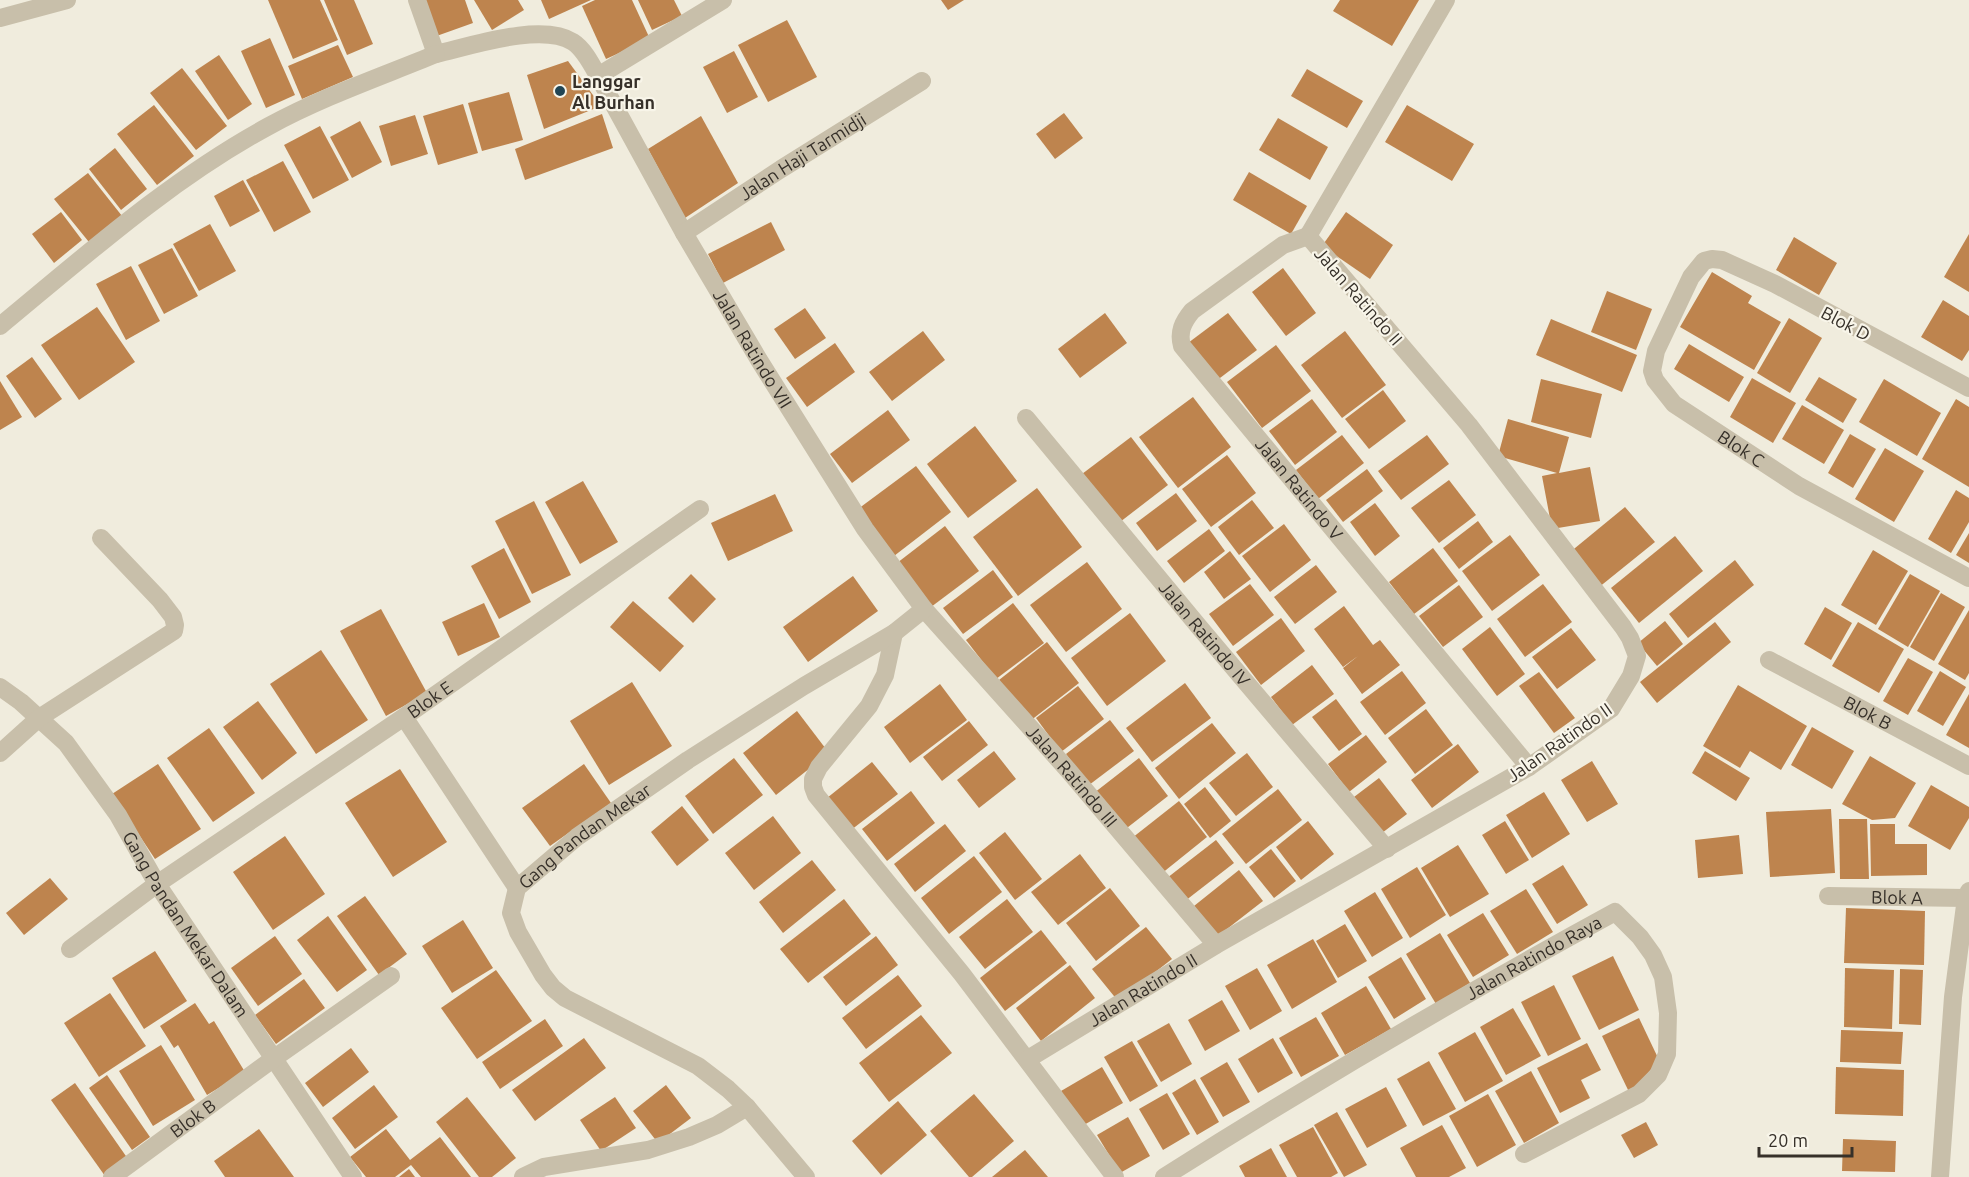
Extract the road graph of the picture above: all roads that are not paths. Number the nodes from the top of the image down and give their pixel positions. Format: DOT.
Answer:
graph roads {
  1 [pos="68,0"];
  2 [pos="417,0"];
  3 [pos="723,0"];
  4 [pos="1446,0"];
  5 [pos="0,18"];
  6 [pos="436,54"];
  7 [pos="598,76"];
  8 [pos="922,81"];
  9 [pos="684,233"];
  10 [pos="1308,236"];
  11 [pos="1722,260"];
  12 [pos="0,326"];
  13 [pos="1969,388"];
  14 [pos="1026,418"];
  15 [pos="700,508"];
  16 [pos="100,538"];
  17 [pos="1969,578"];
  18 [pos="924,609"];
  19 [pos="894,633"];
  20 [pos="1769,660"];
  21 [pos="0,687"];
  22 [pos="404,717"];
  23 [pos="39,718"];
  24 [pos="0,753"];
  25 [pos="1529,766"];
  26 [pos="1969,766"];
  27 [pos="1387,849"];
  28 [pos="157,885"];
  29 [pos="517,888"];
  30 [pos="1967,895"];
  31 [pos="1828,896"];
  32 [pos="1216,945"];
  33 [pos="70,949"];
  34 [pos="391,976"];
  35 [pos="273,1059"];
  36 [pos="1028,1059"];
  37 [pos="747,1107"];
  38 [pos="1524,1154"];
  39 [pos="112,1177"];
  40 [pos="353,1177"];
  41 [pos="523,1177"];
  42 [pos="806,1177"];
  43 [pos="1116,1177"];
  44 [pos="1164,1177"];
  45 [pos="1940,1177"];
  1 -- 5 [label="street"];
  2 -- 6 [label="street"];
  3 -- 7 [label="street"];
  4 -- 10 [label="street"];
  6 -- 7 [label="street"];
  6 -- 12 [label="street"];
  7 -- 9 [label="street, Jalan Ratindo VII"];
  8 -- 9 [label="street, Jalan Haji Tarmidji"];
  9 -- 18 [label="street, Jalan Ratindo VII"];
  10 -- 25 [label="street, Jalan Ratindo II"];
  10 -- 25 [label="street, Jalan Ratindo V"];
  11 -- 13 [label="street, Blok D"];
  11 -- 17 [label="street, Blok C"];
  14 -- 27 [label="street, Jalan Ratindo IV"];
  15 -- 22 [label="street, Blok E"];
  16 -- 23 [label="street"];
  18 -- 19 [label="street, Gang Pandan Mekar"];
  18 -- 32 [label="street, Jalan Ratindo III"];
  19 -- 29 [label="street, Gang Pandan Mekar"];
  19 -- 36 [label="street"];
  20 -- 26 [label="street, Blok B"];
  21 -- 23 [label="street, Gang Pandan Mekar Dalam"];
  22 -- 28 [label="street, Blok E"];
  22 -- 29 [label="street"];
  23 -- 24 [label="street"];
  23 -- 28 [label="street, Gang Pandan Mekar Dalam"];
  25 -- 27 [label="street, Jalan Ratindo II"];
  27 -- 32 [label="street, Jalan Ratindo II"];
  28 -- 33 [label="street, Blok E"];
  28 -- 35 [label="street, Gang Pandan Mekar Dalam"];
  29 -- 37 [label="street, Gang Pandan Mekar"];
  30 -- 31 [label="street, Blok A"];
  30 -- 45 [label="street"];
  32 -- 36 [label="street, Jalan Ratindo II"];
  34 -- 35 [label="street, Blok B"];
  35 -- 39 [label="street, Blok B"];
  35 -- 40 [label="street, Gang Pandan Mekar Dalam"];
  36 -- 43 [label="street"];
  37 -- 41 [label="street"];
  37 -- 42 [label="street, Gang Pandan Mekar"];
  38 -- 44 [label="street, Jalan Ratindo Raya"];
}
